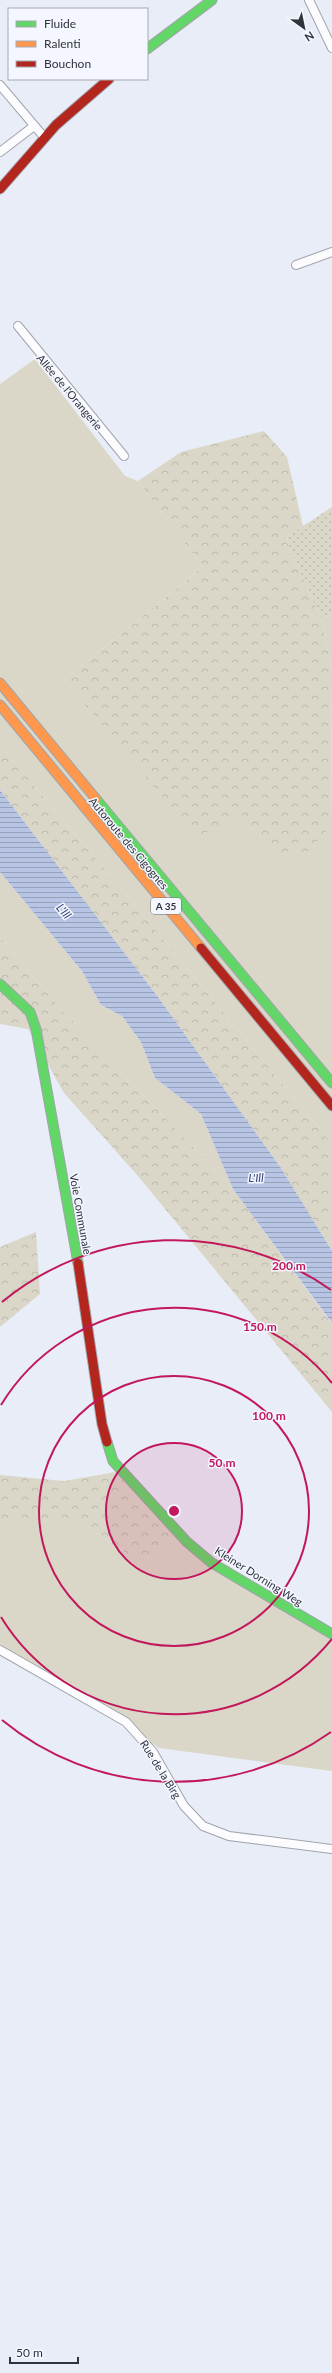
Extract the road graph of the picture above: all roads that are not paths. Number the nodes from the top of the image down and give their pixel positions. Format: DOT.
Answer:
graph roads {
  1 [pos="212,0"];
  2 [pos="309,0"];
  3 [pos="148,48"];
  4 [pos="332,48"];
  5 [pos="108,80"];
  6 [pos="0,85"];
  7 [pos="34,126"];
  8 [pos="44,137"];
  9 [pos="0,152"];
  10 [pos="0,189"];
  11 [pos="332,252"];
  12 [pos="296,265"];
  13 [pos="18,326"];
  14 [pos="124,456"];
  15 [pos="0,683"];
  16 [pos="0,705"];
  17 [pos="0,984"];
  18 [pos="332,1083"];
  19 [pos="332,1106"];
  20 [pos="113,1461"];
  21 [pos="332,1634"];
  22 [pos="0,1650"];
  23 [pos="332,1849"];
  1 -- 3 [label="main road"];
  2 -- 4 [label="street"];
  5 -- 8 [label="main road"];
  6 -- 7 [label="street"];
  7 -- 8 [label="street"];
  7 -- 9 [label="street"];
  8 -- 10 [label="main road"];
  11 -- 12 [label="street"];
  13 -- 14 [label="street, Allée de l'Orangerie"];
  15 -- 18 [label="main road, Autoroute des Cigognes / A 35"];
  16 -- 19 [label="main road, Autoroute des Cigognes / A 35"];
  17 -- 20 [label="main road, Voie Communale"];
  20 -- 21 [label="main road, Kleiner Dorning Weg"];
  22 -- 23 [label="street, Rue de la Birg"];
}
